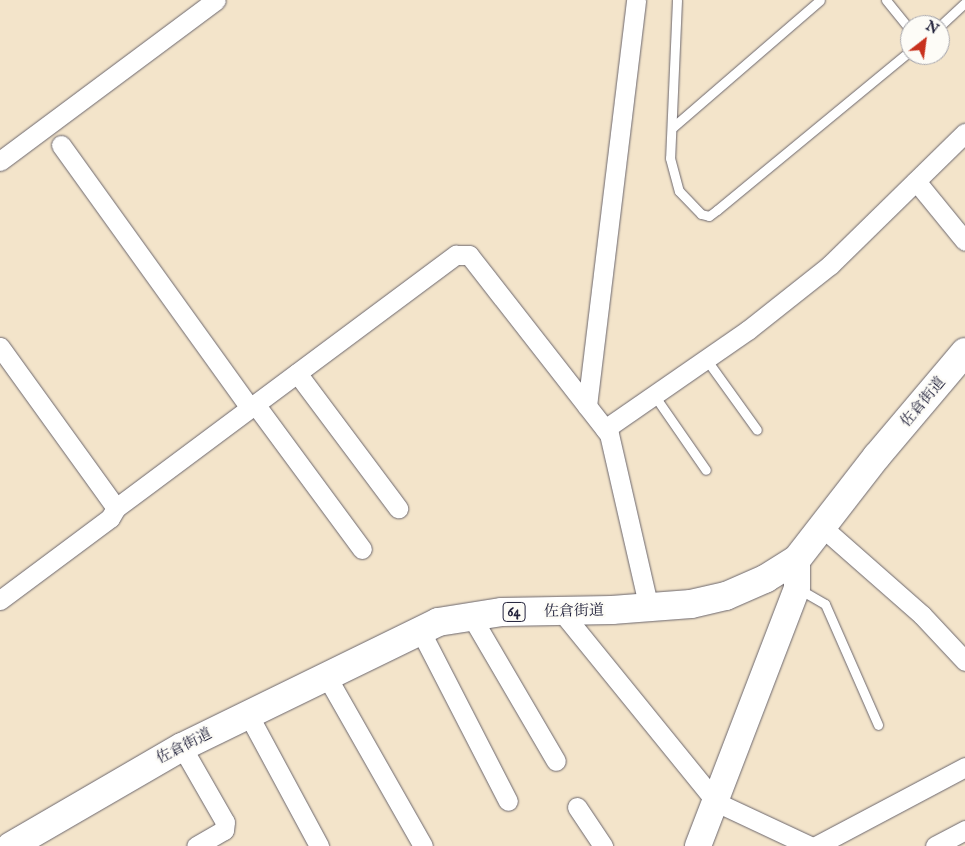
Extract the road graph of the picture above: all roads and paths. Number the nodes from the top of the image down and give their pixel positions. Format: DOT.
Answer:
graph roads {
  1 [pos="216,0"];
  2 [pos="636,0"];
  3 [pos="677,0"];
  4 [pos="820,0"];
  5 [pos="886,0"];
  6 [pos="965,3"];
  7 [pos="950,17"];
  8 [pos="900,18"];
  9 [pos="900,60"];
  10 [pos="672,126"];
  11 [pos="965,133"];
  12 [pos="60,146"];
  13 [pos="0,160"];
  14 [pos="916,181"];
  15 [pos="965,241"];
  16 [pos="0,347"];
  17 [pos="965,352"];
  18 [pos="706,359"];
  19 [pos="297,373"];
  20 [pos="654,395"];
  21 [pos="252,406"];
  22 [pos="587,406"];
  23 [pos="605,429"];
  24 [pos="757,430"];
  25 [pos="706,470"];
  26 [pos="116,508"];
  27 [pos="398,508"];
  28 [pos="822,527"];
  29 [pos="362,550"];
  30 [pos="797,559"];
  31 [pos="797,588"];
  32 [pos="0,600"];
  33 [pos="649,608"];
  34 [pos="561,611"];
  35 [pos="470,614"];
  36 [pos="420,630"];
  37 [pos="965,661"];
  38 [pos="328,677"];
  39 [pos="248,714"];
  40 [pos="878,725"];
  41 [pos="182,747"];
  42 [pos="556,761"];
  43 [pos="965,767"];
  44 [pos="508,801"];
  45 [pos="716,802"];
  46 [pos="577,807"];
  47 [pos="965,830"];
  48 [pos="20,844"];
  49 [pos="200,845"];
  50 [pos="319,846"];
  51 [pos="423,846"];
  52 [pos="603,846"];
  53 [pos="698,846"];
  54 [pos="810,846"];
  55 [pos="816,846"];
  56 [pos="935,846"];
  1 -- 13 [label="street"];
  2 -- 22 [label="street"];
  3 -- 10 [label="lane"];
  4 -- 10 [label="lane"];
  5 -- 8 [label="lane"];
  6 -- 7 [label="lane"];
  9 -- 10 [label="lane"];
  11 -- 14 [label="street"];
  12 -- 21 [label="street"];
  14 -- 15 [label="street"];
  14 -- 18 [label="street"];
  16 -- 26 [label="street"];
  17 -- 28 [label="main road, 佐倉街道 / 64"];
  18 -- 20 [label="street"];
  18 -- 24 [label="lane"];
  19 -- 21 [label="street"];
  19 -- 22 [label="street"];
  19 -- 27 [label="street"];
  20 -- 23 [label="street"];
  20 -- 25 [label="lane"];
  21 -- 26 [label="street"];
  21 -- 29 [label="street"];
  22 -- 23 [label="street"];
  23 -- 33 [label="street"];
  26 -- 32 [label="street"];
  28 -- 30 [label="main road, 佐倉街道 / 64"];
  28 -- 37 [label="street"];
  30 -- 31 [label="street"];
  30 -- 33 [label="main road, 佐倉街道 / 64"];
  31 -- 40 [label="lane"];
  31 -- 45 [label="street"];
  33 -- 34 [label="main road, 佐倉街道 / 64"];
  34 -- 35 [label="main road, 佐倉街道 / 64"];
  34 -- 45 [label="street"];
  35 -- 36 [label="main road, 佐倉街道 / 64"];
  35 -- 42 [label="street"];
  36 -- 38 [label="main road, 佐倉街道 / 64"];
  36 -- 44 [label="street"];
  38 -- 39 [label="main road, 佐倉街道 / 64"];
  38 -- 51 [label="street"];
  39 -- 41 [label="main road, 佐倉街道 / 64"];
  39 -- 50 [label="street"];
  41 -- 48 [label="main road, 佐倉街道 / 64"];
  41 -- 49 [label="street"];
  43 -- 55 [label="street"];
  45 -- 53 [label="street"];
  45 -- 54 [label="street"];
  46 -- 52 [label="street"];
  47 -- 56 [label="street"];
}
